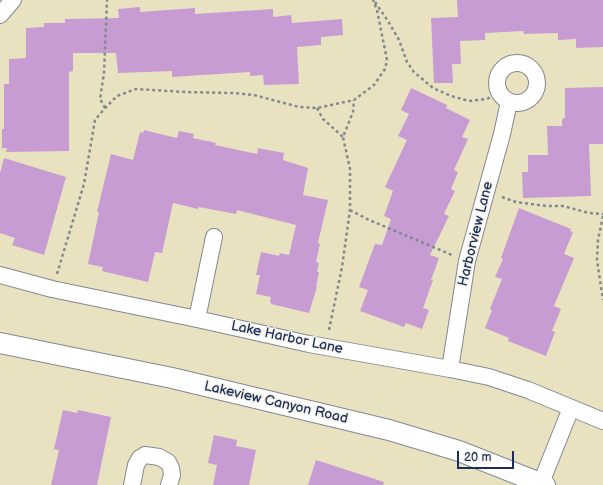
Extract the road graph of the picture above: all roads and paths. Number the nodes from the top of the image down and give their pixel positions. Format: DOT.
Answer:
graph roads {
  1 [pos="13,0"];
  2 [pos="107,0"];
  3 [pos="374,0"];
  4 [pos="0,15"];
  5 [pos="504,97"];
  6 [pos="354,100"];
  7 [pos="104,108"];
  8 [pos="317,108"];
  9 [pos="343,137"];
  10 [pos="486,193"];
  11 [pos="350,210"];
  12 [pos="603,215"];
  13 [pos="214,237"];
  14 [pos="467,261"];
  15 [pos="0,275"];
  16 [pos="52,289"];
  17 [pos="603,300"];
  18 [pos="198,319"];
  19 [pos="0,343"];
  20 [pos="325,346"];
  21 [pos="450,369"];
  22 [pos="571,408"];
  23 [pos="603,421"];
  24 [pos="543,484"];
  25 [pos="132,485"];
  26 [pos="169,485"];
  1 -- 4 [label="street"];
  2 -- 7 [label="path"];
  3 -- 5 [label="path"];
  3 -- 6 [label="path"];
  5 -- 10 [label="street, Harborview Lane"];
  6 -- 8 [label="path"];
  6 -- 9 [label="path"];
  7 -- 8 [label="path"];
  7 -- 16 [label="path"];
  8 -- 9 [label="path"];
  9 -- 11 [label="path"];
  10 -- 12 [label="path"];
  10 -- 14 [label="street, Harborview Lane"];
  11 -- 14 [label="path"];
  11 -- 20 [label="path"];
  12 -- 17 [label="path"];
  13 -- 18 [label="street"];
  14 -- 21 [label="street, Harborview Lane"];
  15 -- 16 [label="street, Lake Harbor Lane"];
  16 -- 18 [label="street, Lake Harbor Lane"];
  18 -- 20 [label="street, Lake Harbor Lane"];
  19 -- 24 [label="street, Lakeview Canyon Road"];
  20 -- 21 [label="street, Lake Harbor Lane"];
  21 -- 22 [label="street, Lake Harbor Lane"];
  22 -- 23 [label="street, Lake Harbor Lane"];
  22 -- 24 [label="street"];
  25 -- 26 [label="street"];
}
